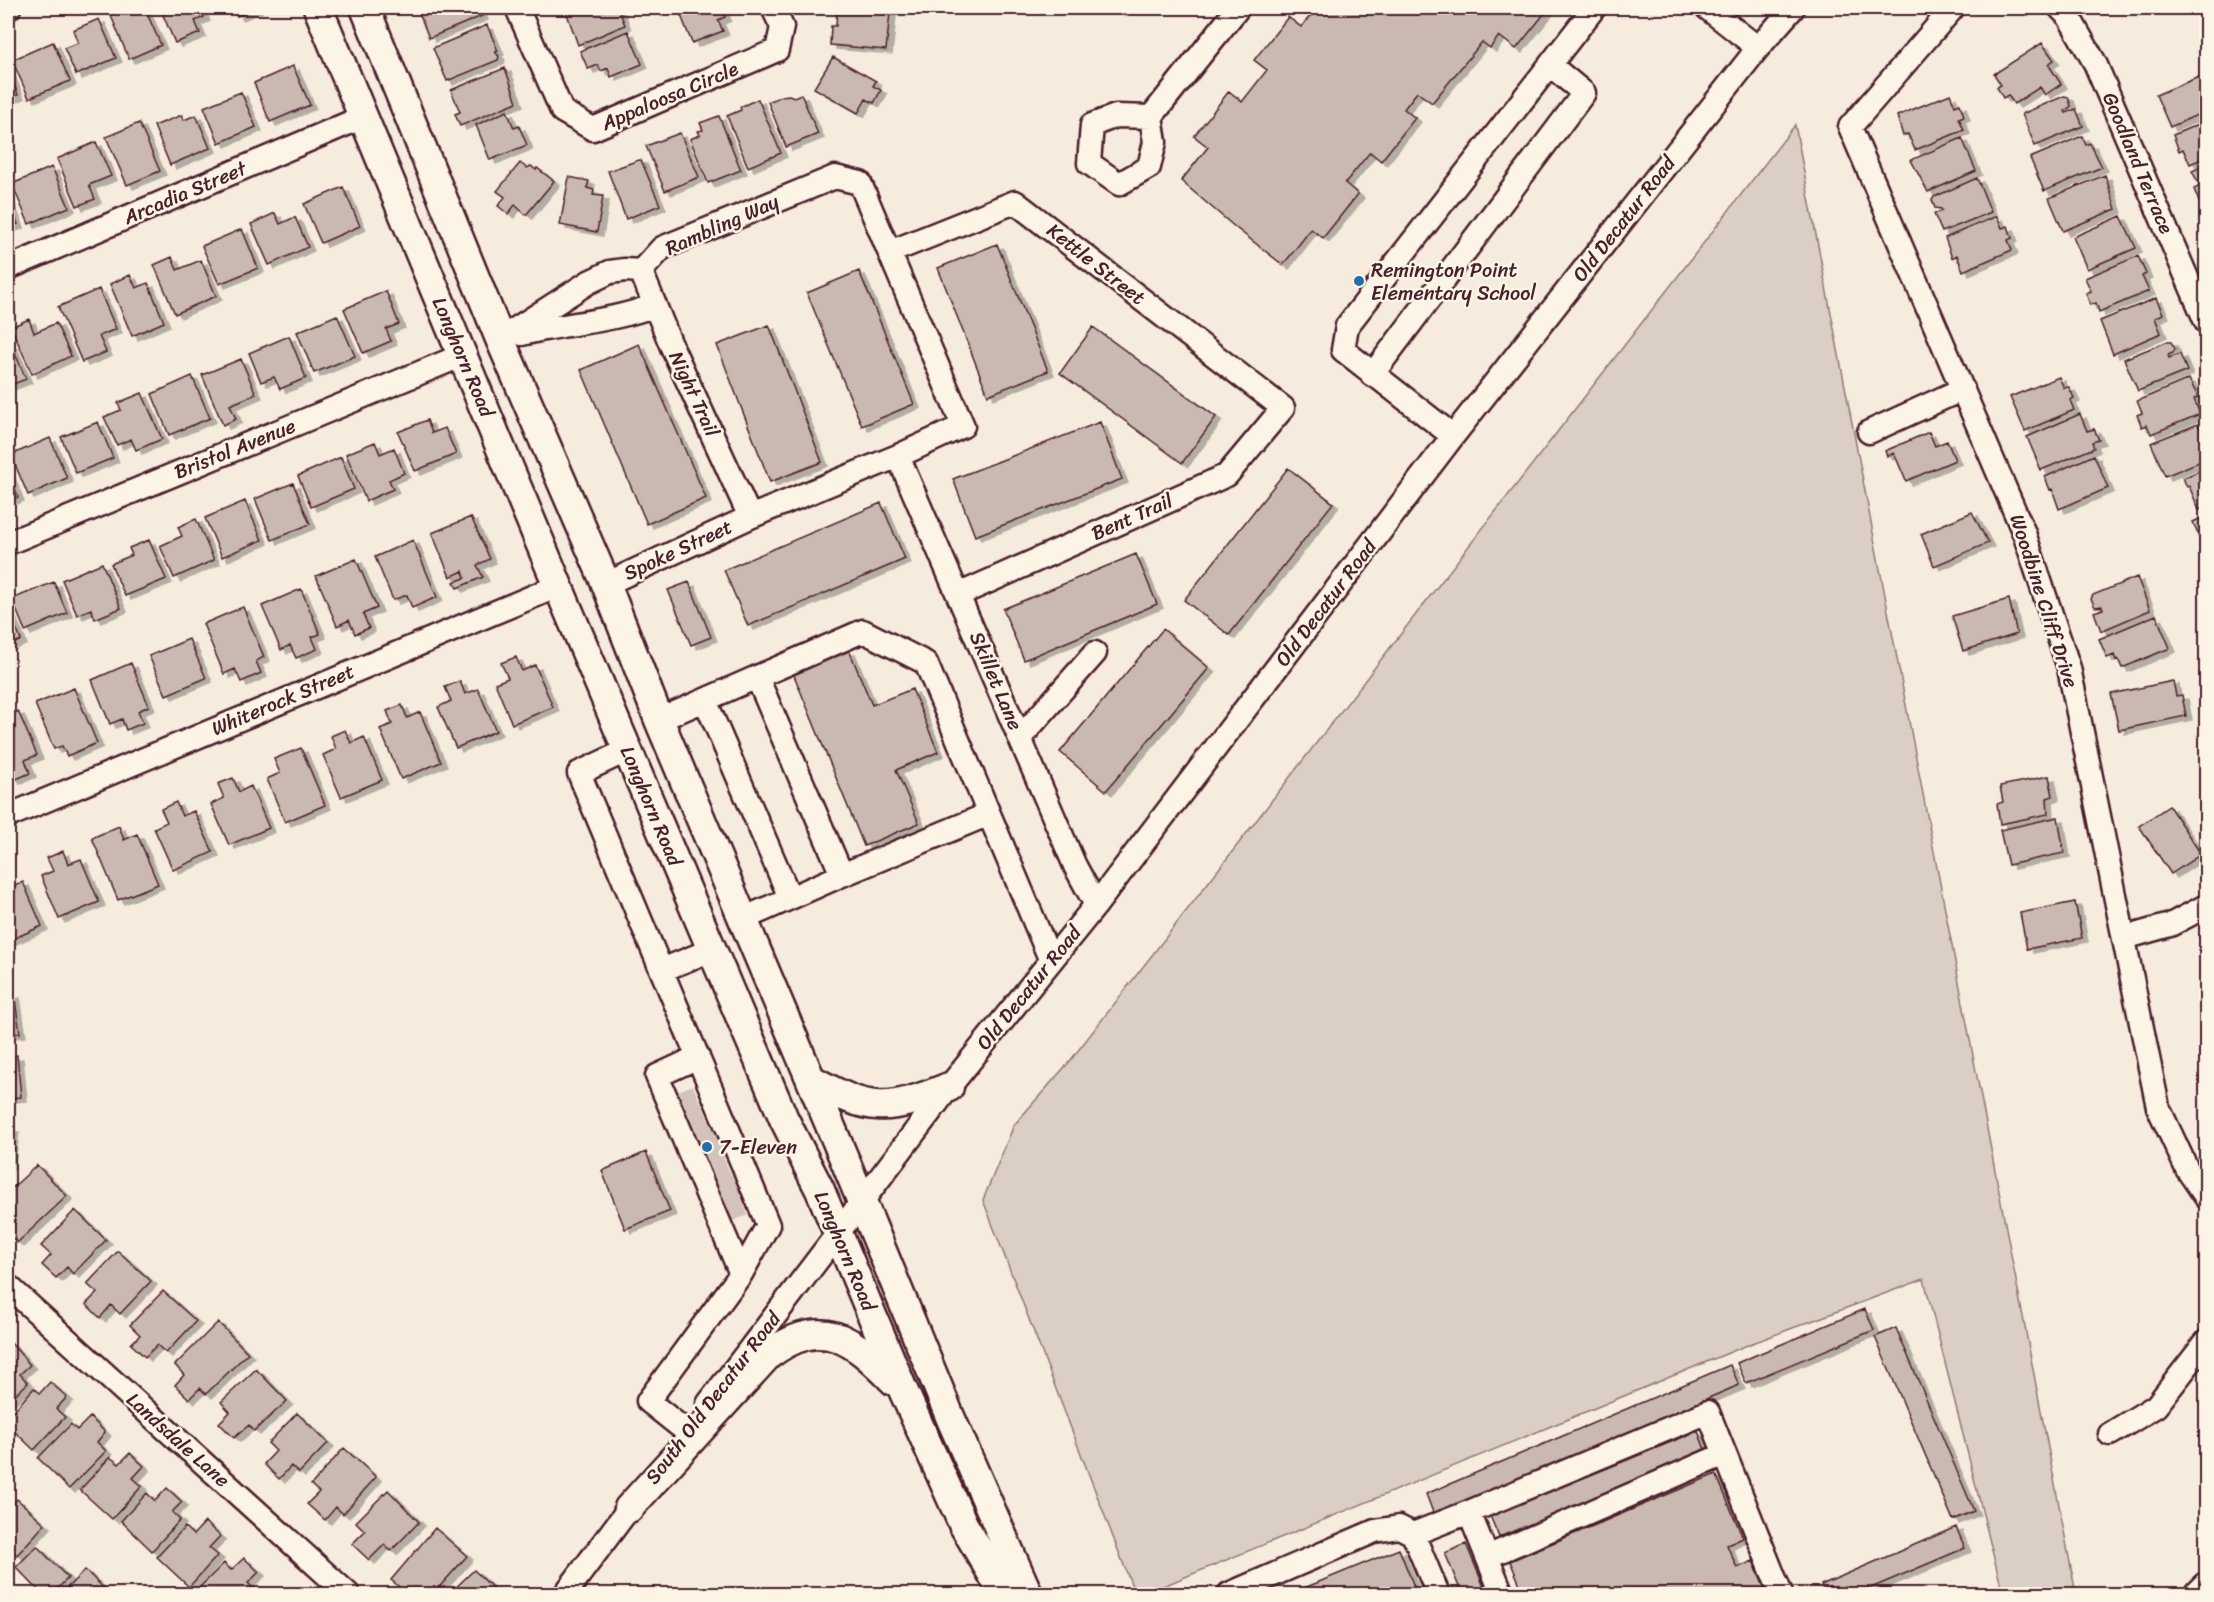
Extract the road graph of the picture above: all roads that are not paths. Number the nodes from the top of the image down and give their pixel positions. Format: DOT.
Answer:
graph roads {
  1 [pos="318,8"];
  2 [pos="365,8"];
  3 [pos="518,8"];
  4 [pos="773,8"];
  5 [pos="1238,8"];
  6 [pos="1594,8"];
  7 [pos="1707,8"];
  8 [pos="1793,8"];
  9 [pos="1953,8"];
  10 [pos="2060,8"];
  11 [pos="1758,48"];
  12 [pos="1550,65"];
  13 [pos="363,117"];
  14 [pos="1151,117"];
  15 [pos="890,252"];
  16 [pos="8,268"];
  17 [pos="641,271"];
  18 [pos="655,305"];
  19 [pos="2206,322"];
  20 [pos="500,339"];
  21 [pos="463,355"];
  22 [pos="1372,375"];
  23 [pos="1963,389"];
  24 [pos="1283,408"];
  25 [pos="1869,432"];
  26 [pos="1453,436"];
  27 [pos="898,456"];
  28 [pos="750,517"];
  29 [pos="8,543"];
  30 [pos="606,584"];
  31 [pos="558,586"];
  32 [pos="958,595"];
  33 [pos="1095,653"];
  34 [pos="757,677"];
  35 [pos="705,700"];
  36 [pos="659,720"];
  37 [pos="1020,738"];
  38 [pos="624,742"];
  39 [pos="989,814"];
  40 [pos="8,816"];
  41 [pos="842,875"];
  42 [pos="790,898"];
  43 [pos="1096,905"];
  44 [pos="2206,906"];
  45 [pos="743,919"];
  46 [pos="2124,938"];
  47 [pos="711,950"];
  48 [pos="1052,961"];
  49 [pos="662,970"];
  50 [pos="698,1058"];
  51 [pos="812,1080"];
  52 [pos="949,1087"];
  53 [pos="713,1152"];
  54 [pos="2206,1197"];
  55 [pos="862,1202"];
  56 [pos="837,1232"];
  57 [pos="741,1274"];
  58 [pos="8,1286"];
  59 [pos="2206,1342"];
  60 [pos="903,1390"];
  61 [pos="687,1432"];
  62 [pos="2110,1434"];
  63 [pos="1725,1454"];
  64 [pos="629,1508"];
  65 [pos="1469,1512"];
  66 [pos="1413,1534"];
  67 [pos="1487,1557"];
  68 [pos="2206,1587"];
  69 [pos="348,1594"];
  70 [pos="564,1594"];
  71 [pos="1004,1594"];
  72 [pos="1028,1594"];
  73 [pos="1229,1594"];
  74 [pos="1438,1594"];
  75 [pos="1502,1594"];
  76 [pos="1781,1594"];
  77 [pos="2199,1594"];
  1 -- 13 [label="main road, Longhorn Road"];
  2 -- 20 [label="main road, Longhorn Road"];
  3 -- 4 [label="street, Appaloosa Circle"];
  5 -- 14 [label="street"];
  6 -- 12 [label="street"];
  7 -- 11 [label="street"];
  8 -- 11 [label="street, Old Decatur Road"];
  9 -- 23 [label="street, Woodbine Cliff Drive"];
  10 -- 19 [label="street, Goodland Terrace"];
  11 -- 26 [label="street, Old Decatur Road"];
  12 -- 22 [label="street"];
  12 -- 22 [label="street"];
  13 -- 16 [label="street, Arcadia Street"];
  13 -- 21 [label="main road, Longhorn Road"];
  15 -- 17 [label="street, Rambling Way"];
  15 -- 24 [label="street, Kettle Street"];
  15 -- 27 [label="street, Rambling Way"];
  17 -- 18 [label="street, Night Trail"];
  17 -- 20 [label="street"];
  18 -- 20 [label="street"];
  18 -- 28 [label="street, Night Trail"];
  20 -- 21 [label="main road"];
  20 -- 30 [label="main road, Longhorn Road"];
  21 -- 29 [label="street, Bristol Avenue"];
  21 -- 31 [label="main road, Longhorn Road"];
  22 -- 26 [label="street"];
  23 -- 25 [label="street"];
  23 -- 46 [label="street, Woodbine Cliff Drive"];
  24 -- 32 [label="street, Bent Trail"];
  26 -- 43 [label="street, Old Decatur Road"];
  27 -- 28 [label="street, Spoke Street"];
  27 -- 32 [label="street, Skillet Lane"];
  28 -- 30 [label="street, Spoke Street"];
  30 -- 36 [label="main road, Longhorn Road"];
  31 -- 38 [label="main road, Longhorn Road"];
  31 -- 40 [label="street, Whiterock Street"];
  32 -- 37 [label="street, Skillet Lane"];
  33 -- 37 [label="street"];
  34 -- 35 [label="street"];
  34 -- 39 [label="street"];
  34 -- 41 [label="street"];
  35 -- 36 [label="street"];
  35 -- 42 [label="street"];
  36 -- 38 [label="main road"];
  36 -- 45 [label="main road, Longhorn Road"];
  37 -- 43 [label="street, Skillet Lane"];
  38 -- 47 [label="main road, Longhorn Road"];
  38 -- 49 [label="street"];
  39 -- 41 [label="street"];
  39 -- 48 [label="street"];
  41 -- 42 [label="street"];
  42 -- 45 [label="street"];
  43 -- 48 [label="street, Old Decatur Road"];
  44 -- 46 [label="street"];
  45 -- 51 [label="main road, Longhorn Road"];
  46 -- 54 [label="street, Woodbine Cliff Drive"];
  47 -- 49 [label="street"];
  47 -- 56 [label="main road, Longhorn Road"];
  48 -- 52 [label="street, Old Decatur Road"];
  49 -- 50 [label="street"];
  50 -- 53 [label="street"];
  50 -- 53 [label="street"];
  51 -- 52 [label="main road"];
  51 -- 55 [label="main road, Longhorn Road"];
  52 -- 55 [label="street, Old Decatur Road"];
  53 -- 57 [label="street"];
  53 -- 57 [label="street"];
  55 -- 56 [label="street, South Old Decatur Road"];
  55 -- 72 [label="main road, Longhorn Road"];
  56 -- 60 [label="main road, Longhorn Road"];
  56 -- 61 [label="street, South Old Decatur Road"];
  57 -- 61 [label="street"];
  58 -- 69 [label="street, Landsdale Lane"];
  59 -- 62 [label="street"];
  60 -- 64 [label="main road"];
  60 -- 71 [label="main road, Longhorn Road"];
  61 -- 64 [label="street, South Old Decatur Road"];
  63 -- 65 [label="street"];
  63 -- 67 [label="street"];
  63 -- 76 [label="street"];
  64 -- 70 [label="street, South Old Decatur Road"];
  65 -- 66 [label="street"];
  65 -- 67 [label="street"];
  66 -- 73 [label="street"];
  66 -- 74 [label="street"];
  67 -- 75 [label="street"];
  68 -- 77 [label="main road"];
}
